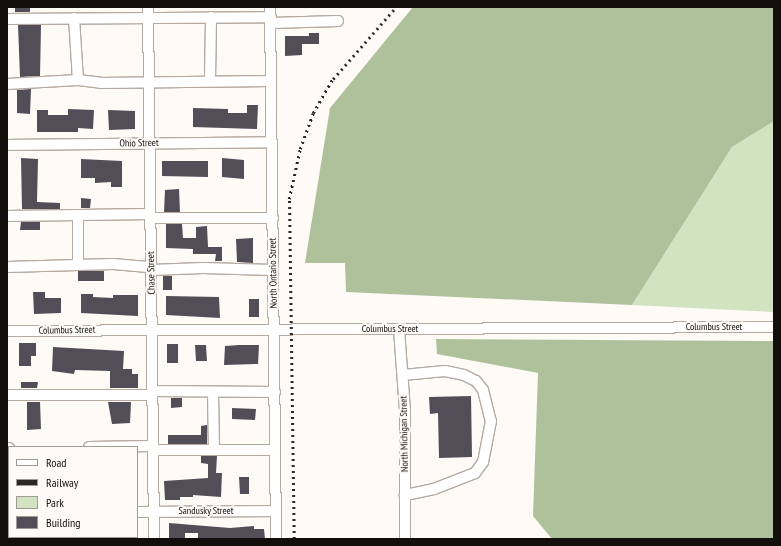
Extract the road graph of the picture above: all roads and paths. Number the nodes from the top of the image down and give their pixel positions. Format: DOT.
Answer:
graph roads {
  1 [pos="148,7"];
  2 [pos="270,16"];
  3 [pos="211,17"];
  4 [pos="74,18"];
  5 [pos="148,18"];
  6 [pos="7,19"];
  7 [pos="338,21"];
  8 [pos="78,80"];
  9 [pos="210,81"];
  10 [pos="271,81"];
  11 [pos="149,82"];
  12 [pos="7,84"];
  13 [pos="272,142"];
  14 [pos="150,143"];
  15 [pos="7,145"];
  16 [pos="78,215"];
  17 [pos="7,216"];
  18 [pos="150,216"];
  19 [pos="273,218"];
  20 [pos="78,265"];
  21 [pos="7,267"];
  22 [pos="151,268"];
  23 [pos="273,270"];
  24 [pos="774,327"];
  25 [pos="152,328"];
  26 [pos="274,328"];
  27 [pos="399,329"];
  28 [pos="7,331"];
  29 [pos="403,375"];
  30 [pos="213,392"];
  31 [pos="275,392"];
  32 [pos="152,393"];
  33 [pos="7,395"];
  34 [pos="138,448"];
  35 [pos="153,448"];
  36 [pos="214,450"];
  37 [pos="275,450"];
  38 [pos="405,495"];
  39 [pos="276,511"];
  40 [pos="138,512"];
  41 [pos="154,512"];
  42 [pos="7,518"];
  43 [pos="7,539"];
  44 [pos="154,539"];
  45 [pos="276,539"];
  46 [pos="405,539"];
  1 -- 5 [label="street, Chase Street"];
  2 -- 3 [label="street"];
  2 -- 7 [label="street"];
  2 -- 10 [label="street, North Ontario Street"];
  3 -- 5 [label="street"];
  3 -- 9 [label="street"];
  4 -- 5 [label="street"];
  4 -- 6 [label="street"];
  4 -- 8 [label="street"];
  5 -- 11 [label="street, Chase Street"];
  8 -- 11 [label="street"];
  8 -- 12 [label="street"];
  9 -- 10 [label="street"];
  9 -- 11 [label="street"];
  10 -- 13 [label="street, North Ontario Street"];
  11 -- 14 [label="street, Chase Street"];
  13 -- 14 [label="street, Ohio Street"];
  13 -- 19 [label="street, North Ontario Street"];
  14 -- 15 [label="street, Ohio Street"];
  14 -- 18 [label="street, Chase Street"];
  16 -- 17 [label="street"];
  16 -- 18 [label="street"];
  16 -- 20 [label="street"];
  18 -- 19 [label="street"];
  18 -- 22 [label="street, Chase Street"];
  19 -- 23 [label="street, North Ontario Street"];
  20 -- 21 [label="street"];
  20 -- 22 [label="street"];
  22 -- 23 [label="street"];
  22 -- 25 [label="street, Chase Street"];
  23 -- 26 [label="street, North Ontario Street"];
  24 -- 27 [label="street, Columbus Street"];
  25 -- 26 [label="street, Columbus Street"];
  25 -- 28 [label="street, Columbus Street"];
  25 -- 32 [label="street, Chase Street"];
  26 -- 27 [label="street, Columbus Street"];
  26 -- 31 [label="street, North Ontario Street"];
  27 -- 29 [label="street, North Michigan Street"];
  29 -- 38 [label="street, North Michigan Street"];
  29 -- 38 [label="street"];
  30 -- 31 [label="street"];
  30 -- 32 [label="street"];
  30 -- 36 [label="street"];
  31 -- 37 [label="street, North Ontario Street"];
  32 -- 33 [label="street"];
  32 -- 35 [label="street, Chase Street"];
  34 -- 35 [label="street"];
  35 -- 36 [label="street"];
  35 -- 41 [label="street, Chase Street"];
  36 -- 37 [label="street"];
  37 -- 39 [label="street, North Ontario Street"];
  38 -- 46 [label="street, North Michigan Street"];
  39 -- 41 [label="street, Sandusky Street"];
  39 -- 45 [label="street, North Ontario Street"];
  40 -- 41 [label="street, Sandusky Street"];
  41 -- 44 [label="street, Chase Street"];
  42 -- 43 [label="street"];
}
